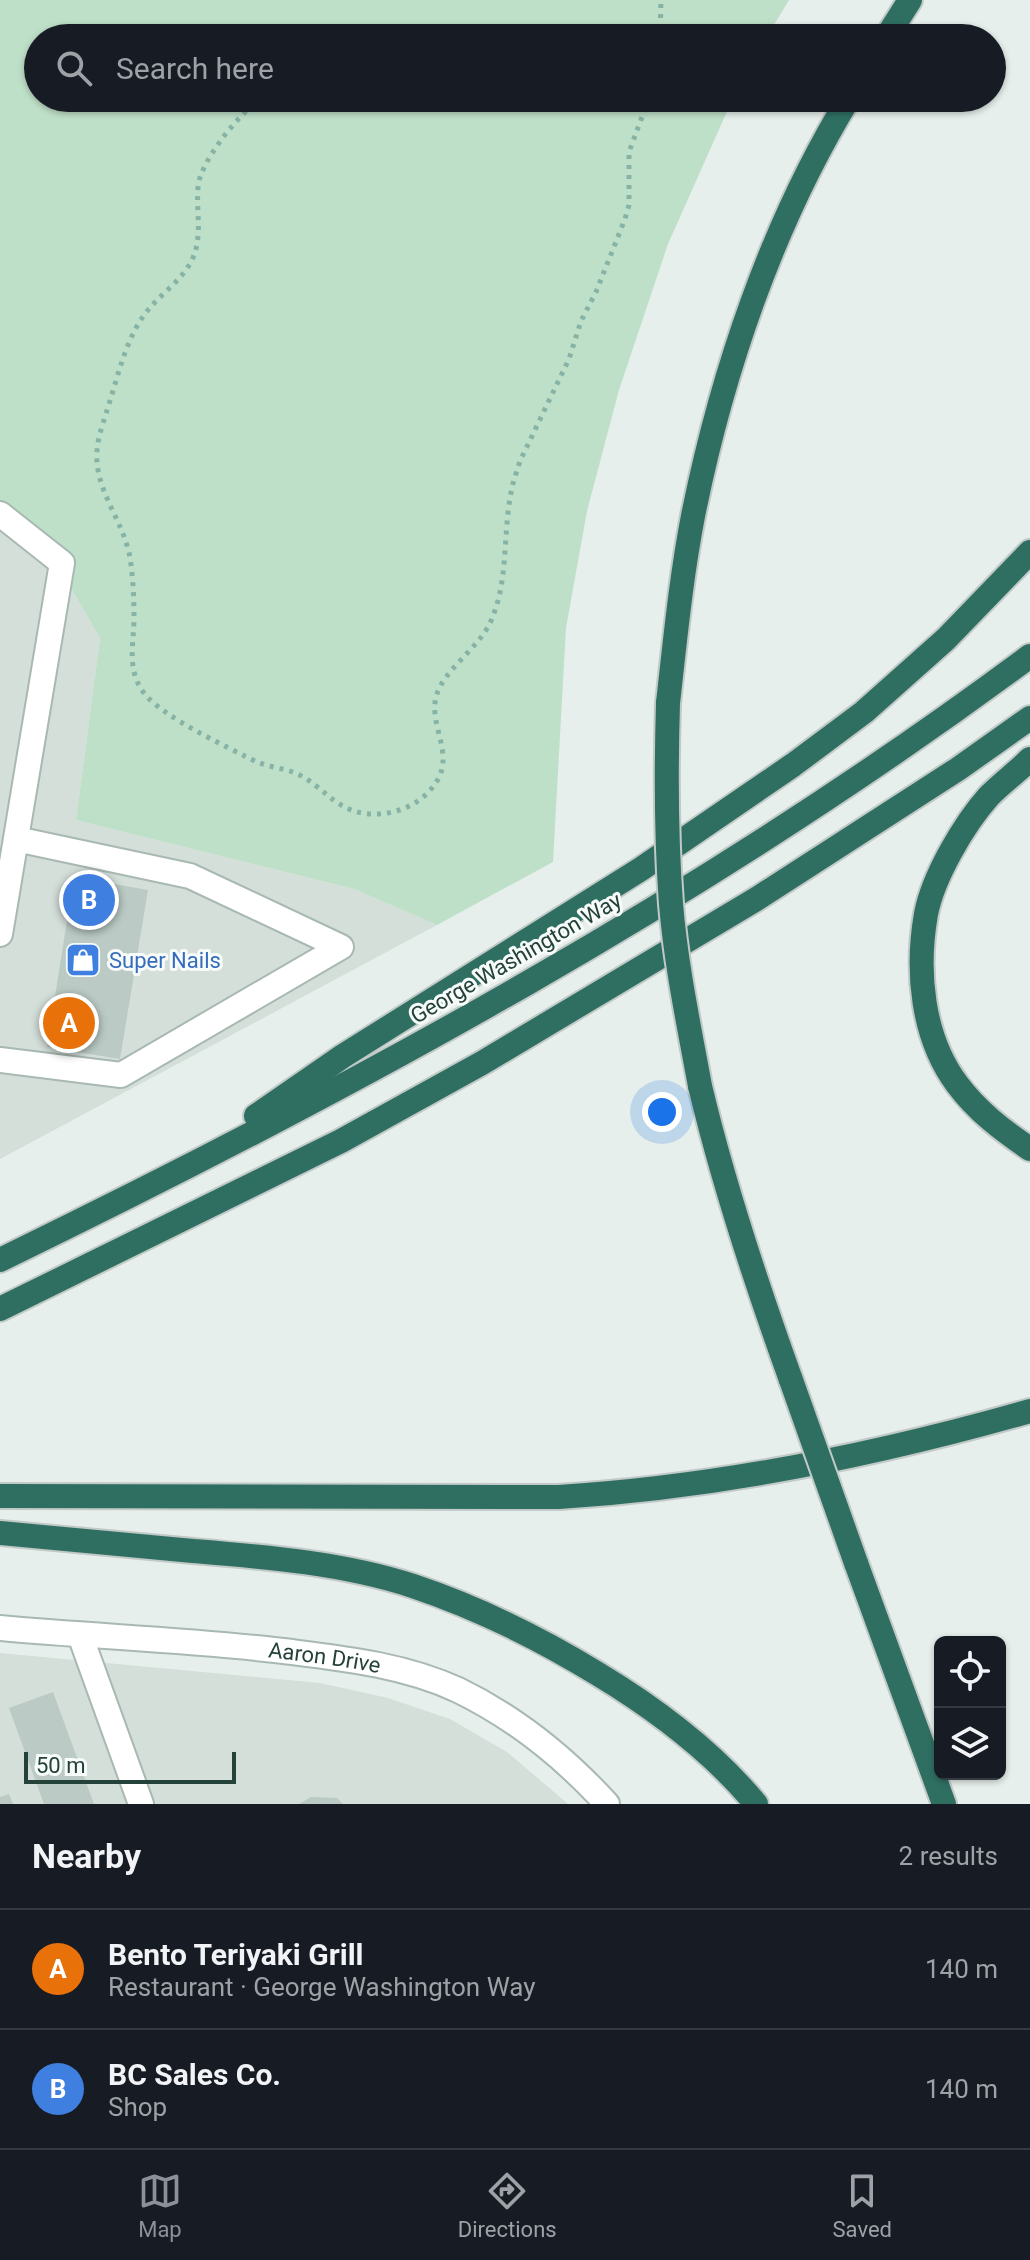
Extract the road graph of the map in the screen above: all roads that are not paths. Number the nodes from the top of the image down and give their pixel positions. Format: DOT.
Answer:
graph roads {
  1 [pos="910,0"];
  2 [pos="895,24"];
  3 [pos="841,112"];
  4 [pos="0,514"];
  5 [pos="1030,552"];
  6 [pos="1030,656"];
  7 [pos="1030,718"];
  8 [pos="1030,759"];
  9 [pos="16,839"];
  10 [pos="0,934"];
  11 [pos="0,1060"];
  12 [pos="1030,1149"];
  13 [pos="158,1183"];
  14 [pos="0,1260"];
  15 [pos="0,1309"];
  16 [pos="1030,1411"];
  17 [pos="0,1496"];
  18 [pos="0,1533"];
  19 [pos="0,1628"];
  20 [pos="80,1635"];
  21 [pos="141,1804"];
  22 [pos="607,1804"];
  23 [pos="756,1804"];
  24 [pos="944,1804"];
  1 -- 2 [label="highway"];
  3 -- 24 [label="highway, bridge"];
  4 -- 9 [label="street"];
  5 -- 13 [label="highway"];
  6 -- 13 [label="highway, George Washington Way"];
  7 -- 15 [label="highway"];
  8 -- 12 [label="highway"];
  9 -- 10 [label="street"];
  9 -- 11 [label="street"];
  13 -- 14 [label="highway, George Washington Way"];
  16 -- 17 [label="highway"];
  18 -- 23 [label="highway"];
  19 -- 20 [label="street, Aaron Drive"];
  20 -- 21 [label="street"];
  20 -- 22 [label="street, Aaron Drive"];
}
